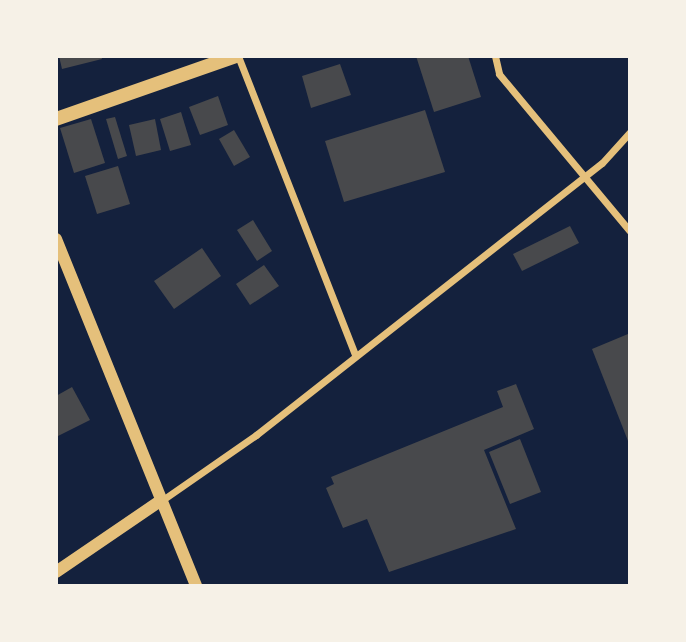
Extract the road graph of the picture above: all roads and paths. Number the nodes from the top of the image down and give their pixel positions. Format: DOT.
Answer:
graph roads {
  1 [pos="237,56"];
  2 [pos="495,56"];
  3 [pos="56,118"];
  4 [pos="630,132"];
  5 [pos="582,173"];
  6 [pos="630,231"];
  7 [pos="56,239"];
  8 [pos="355,355"];
  9 [pos="160,501"];
  10 [pos="56,572"];
  11 [pos="196,586"];
  1 -- 3 [label="main road"];
  1 -- 8 [label="street"];
  2 -- 5 [label="street"];
  4 -- 5 [label="street"];
  5 -- 6 [label="street"];
  5 -- 8 [label="street"];
  7 -- 9 [label="street"];
  8 -- 9 [label="street"];
  9 -- 10 [label="street"];
  9 -- 11 [label="street"];
}
